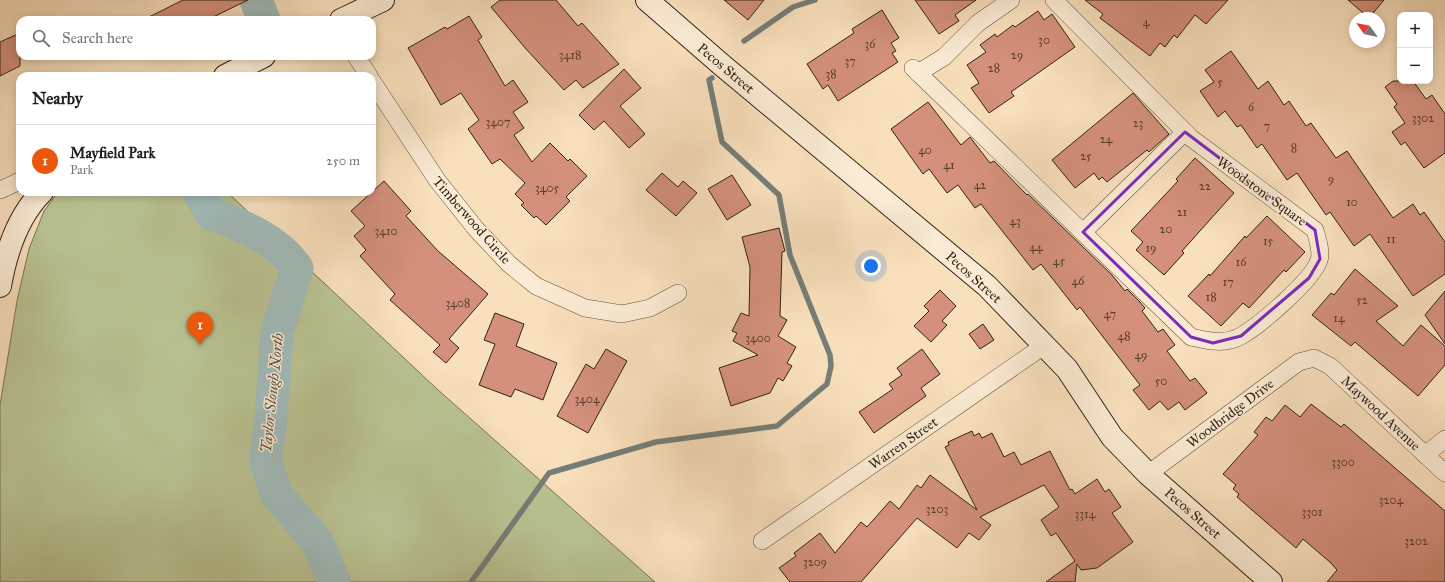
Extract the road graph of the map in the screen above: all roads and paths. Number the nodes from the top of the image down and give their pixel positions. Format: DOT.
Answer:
graph roads {
  1 [pos="383,0"];
  2 [pos="647,0"];
  3 [pos="1011,0"];
  4 [pos="1054,0"];
  5 [pos="349,16"];
  6 [pos="256,60"];
  7 [pos="359,60"];
  8 [pos="233,72"];
  9 [pos="366,72"];
  10 [pos="376,86"];
  11 [pos="1185,132"];
  12 [pos="16,183"];
  13 [pos="0,190"];
  14 [pos="38,196"];
  15 [pos="1083,232"];
  16 [pos="0,286"];
  17 [pos="678,293"];
  18 [pos="1045,345"];
  19 [pos="1314,358"];
  20 [pos="1445,439"];
  21 [pos="1425,455"];
  22 [pos="1445,473"];
  23 [pos="1148,474"];
  24 [pos="762,541"];
  25 [pos="1271,582"];
  1 -- 5 [label="street"];
  2 -- 18 [label="street, Pecos Street"];
  3 -- 15 [label="street, Woodstone Square"];
  4 -- 11 [label="street, Woodstone Square"];
  6 -- 8 [label="street"];
  7 -- 9 [label="street"];
  10 -- 17 [label="street, Timberwood Circle"];
  11 -- 15 [label="street"];
  11 -- 15 [label="street, Woodstone Square"];
  12 -- 13 [label="street"];
  14 -- 16 [label="street"];
  18 -- 23 [label="street, Pecos Street"];
  18 -- 24 [label="street, Warren Street"];
  19 -- 21 [label="street, Maywood Avenue"];
  19 -- 23 [label="street, Woodbridge Drive"];
  20 -- 21 [label="street"];
  21 -- 22 [label="street, Maywood Avenue"];
  23 -- 25 [label="street, Pecos Street"];
}
